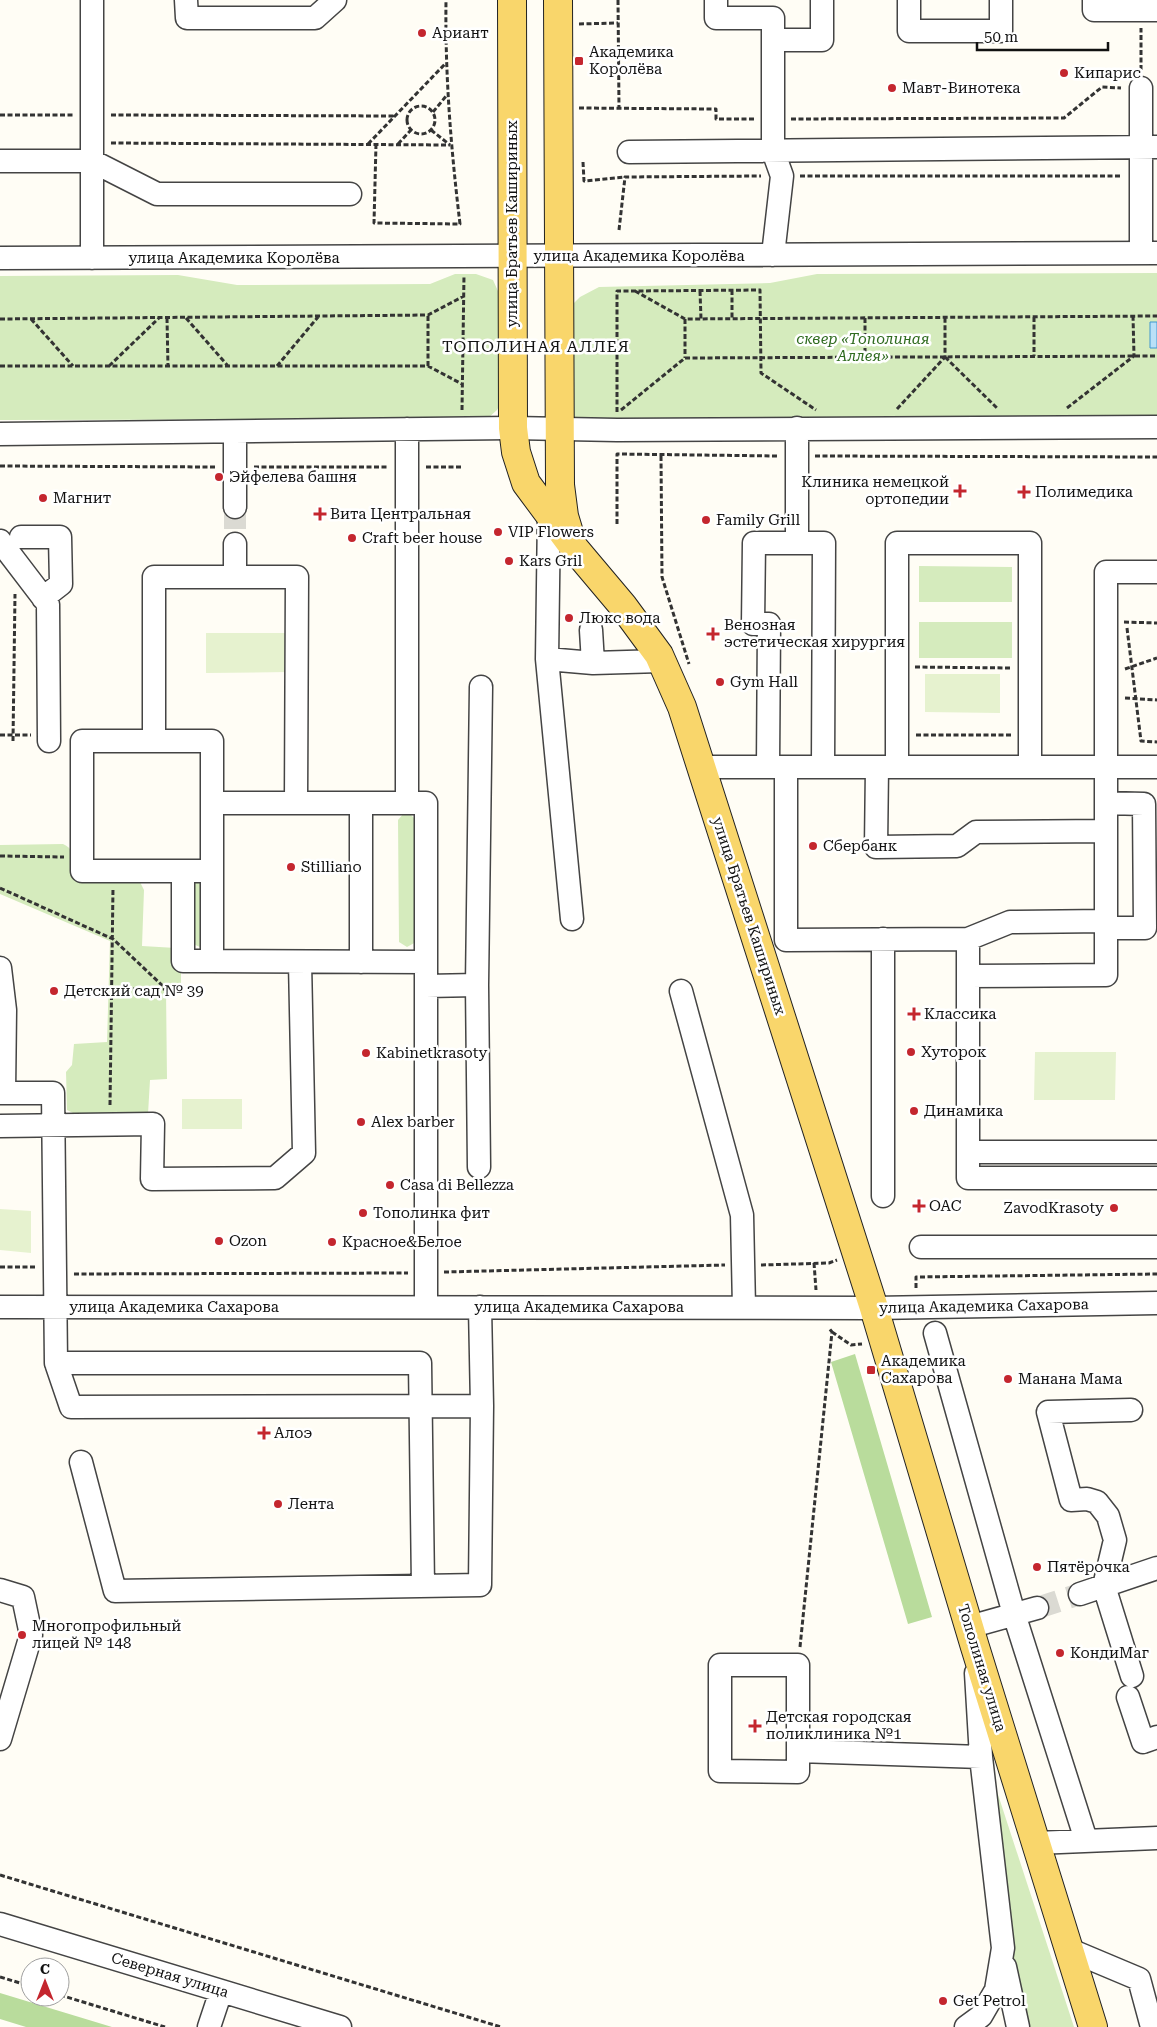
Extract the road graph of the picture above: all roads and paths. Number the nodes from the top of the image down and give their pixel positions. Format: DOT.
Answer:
graph roads {
  1 [pos="92,0"];
  2 [pos="186,0"];
  3 [pos="335,0"];
  4 [pos="446,0"];
  5 [pos="512,0"];
  6 [pos="558,0"];
  7 [pos="618,0"];
  8 [pos="716,0"];
  9 [pos="822,0"];
  10 [pos="909,0"];
  11 [pos="1001,0"];
  12 [pos="1094,0"];
  13 [pos="1149,10"];
  14 [pos="618,23"];
  15 [pos="579,33"];
  16 [pos="773,40"];
  17 [pos="445,64"];
  18 [pos="1140,88"];
  19 [pos="447,95"];
  20 [pos="579,98"];
  21 [pos="407,104"];
  22 [pos="412,108"];
  23 [pos="579,108"];
  24 [pos="619,108"];
  25 [pos="433,112"];
  26 [pos="0,115"];
  27 [pos="92,115"];
  28 [pos="396,116"];
  29 [pos="580,117"];
  30 [pos="773,119"];
  31 [pos="412,130"];
  32 [pos="431,130"];
  33 [pos="368,144"];
  34 [pos="376,144"];
  35 [pos="398,144"];
  36 [pos="450,145"];
  37 [pos="1149,147"];
  38 [pos="773,151"];
  39 [pos="92,152"];
  40 [pos="629,152"];
  41 [pos="582,154"];
  42 [pos="0,161"];
  43 [pos="782,176"];
  44 [pos="1142,176"];
  45 [pos="625,177"];
  46 [pos="350,194"];
  47 [pos="619,230"];
  48 [pos="1149,253"];
  49 [pos="773,255"];
  50 [pos="559,256"];
  51 [pos="512,257"];
  52 [pos="0,258"];
  53 [pos="92,258"];
  54 [pos="464,276"];
  55 [pos="732,290"];
  56 [pos="634,291"];
  57 [pos="700,291"];
  58 [pos="464,296"];
  59 [pos="428,315"];
  60 [pos="318,316"];
  61 [pos="1133,316"];
  62 [pos="1157,316"];
  63 [pos="945,317"];
  64 [pos="1034,317"];
  65 [pos="160,318"];
  66 [pos="167,318"];
  67 [pos="186,318"];
  68 [pos="685,318"];
  69 [pos="700,318"];
  70 [pos="732,318"];
  71 [pos="760,318"];
  72 [pos="864,318"];
  73 [pos="0,319"];
  74 [pos="30,319"];
  75 [pos="1034,356"];
  76 [pos="1134,356"];
  77 [pos="1157,356"];
  78 [pos="945,357"];
  79 [pos="685,358"];
  80 [pos="761,358"];
  81 [pos="865,358"];
  82 [pos="0,366"];
  83 [pos="74,366"];
  84 [pos="108,366"];
  85 [pos="168,366"];
  86 [pos="229,366"];
  87 [pos="277,366"];
  88 [pos="428,366"];
  89 [pos="462,384"];
  90 [pos="1066,409"];
  91 [pos="817,410"];
  92 [pos="891,415"];
  93 [pos="1004,415"];
  94 [pos="462,416"];
  95 [pos="513,428"];
  96 [pos="797,428"];
  97 [pos="1157,428"];
  98 [pos="560,429"];
  99 [pos="407,430"];
  100 [pos="235,432"];
  101 [pos="0,434"];
  102 [pos="661,456"];
  103 [pos="797,456"];
  104 [pos="1157,457"];
  105 [pos="235,507"];
  106 [pos="549,514"];
  107 [pos="617,524"];
  108 [pos="11,539"];
  109 [pos="797,543"];
  110 [pos="235,544"];
  111 [pos="575,549"];
  112 [pos="15,561"];
  113 [pos="1157,572"];
  114 [pos="235,577"];
  115 [pos="43,598"];
  116 [pos="1116,622"];
  117 [pos="1157,623"];
  118 [pos="591,630"];
  119 [pos="1157,658"];
  120 [pos="547,659"];
  121 [pos="662,661"];
  122 [pos="593,663"];
  123 [pos="1133,666"];
  124 [pos="897,667"];
  125 [pos="1030,668"];
  126 [pos="692,672"];
  127 [pos="1106,686"];
  128 [pos="481,687"];
  129 [pos="1136,699"];
  130 [pos="1157,700"];
  131 [pos="0,735"];
  132 [pos="13,735"];
  133 [pos="897,735"];
  134 [pos="1030,735"];
  135 [pos="49,738"];
  136 [pos="13,741"];
  137 [pos="154,741"];
  138 [pos="1157,742"];
  139 [pos="702,767"];
  140 [pos="777,767"];
  141 [pos="823,767"];
  142 [pos="887,767"];
  143 [pos="1030,767"];
  144 [pos="1106,767"];
  145 [pos="1157,767"];
  146 [pos="212,803"];
  147 [pos="296,803"];
  148 [pos="361,803"];
  149 [pos="407,803"];
  150 [pos="1106,803"];
  151 [pos="1106,831"];
  152 [pos="0,856"];
  153 [pos="82,857"];
  154 [pos="114,871"];
  155 [pos="183,871"];
  156 [pos="212,871"];
  157 [pos="0,888"];
  158 [pos="572,919"];
  159 [pos="1106,924"];
  160 [pos="113,939"];
  161 [pos="883,939"];
  162 [pos="968,939"];
  163 [pos="212,961"];
  164 [pos="300,962"];
  165 [pos="360,962"];
  166 [pos="426,962"];
  167 [pos="0,968"];
  168 [pos="968,976"];
  169 [pos="476,985"];
  170 [pos="426,986"];
  171 [pos="112,989"];
  172 [pos="681,992"];
  173 [pos="2,1093"];
  174 [pos="110,1125"];
  175 [pos="0,1126"];
  176 [pos="54,1126"];
  177 [pos="969,1152"];
  178 [pos="1157,1152"];
  179 [pos="479,1167"];
  180 [pos="1157,1178"];
  181 [pos="883,1196"];
  182 [pos="1157,1246"];
  183 [pos="921,1247"];
  184 [pos="814,1263"];
  185 [pos="1157,1274"];
  186 [pos="1157,1303"];
  187 [pos="0,1307"];
  188 [pos="56,1307"];
  189 [pos="426,1307"];
  190 [pos="480,1307"];
  191 [pos="744,1307"];
  192 [pos="914,1307"];
  193 [pos="817,1308"];
  194 [pos="874,1308"];
  195 [pos="935,1333"];
  196 [pos="56,1363"];
  197 [pos="419,1406"];
  198 [pos="482,1406"];
  199 [pos="1131,1410"];
  200 [pos="81,1462"];
  201 [pos="1157,1568"];
  202 [pos="423,1586"];
  203 [pos="1104,1586"];
  204 [pos="0,1590"];
  205 [pos="1080,1594"];
  206 [pos="1037,1608"];
  207 [pos="1014,1614"];
  208 [pos="972,1637"];
  209 [pos="798,1665"];
  210 [pos="1157,1737"];
  211 [pos="0,1739"];
  212 [pos="798,1750"];
  213 [pos="981,1757"];
  214 [pos="1157,1838"];
  215 [pos="1086,1840"];
  216 [pos="1036,1843"];
  217 [pos="0,1875"];
  218 [pos="0,1924"];
  219 [pos="1003,1948"];
  220 [pos="1070,1950"];
  221 [pos="0,1977"];
  222 [pos="20,1983"];
  223 [pos="221,1991"];
  224 [pos="70,1998"];
  225 [pos="165,2027"];
  226 [pos="209,2027"];
  227 [pos="340,2027"];
  228 [pos="501,2027"];
  229 [pos="966,2027"];
  230 [pos="1018,2027"];
  231 [pos="1094,2027"];
  232 [pos="1152,2027"];
  1 -- 27 [label="street"];
  2 -- 3 [label="street"];
  4 -- 17 [label="path"];
  5 -- 51 [label="main road, улица Братьев Кашириных"];
  6 -- 50 [label="main road, улица Братьев Кашириных"];
  7 -- 14 [label="path"];
  8 -- 16 [label="street"];
  9 -- 16 [label="street"];
  10 -- 11 [label="street"];
  12 -- 13 [label="street"];
  13 -- 18 [label="path"];
  14 -- 15 [label="path"];
  14 -- 24 [label="path"];
  16 -- 30 [label="street"];
  17 -- 19 [label="path"];
  17 -- 21 [label="path"];
  18 -- 30 [label="path"];
  18 -- 37 [label="street"];
  19 -- 25 [label="path"];
  19 -- 36 [label="path"];
  20 -- 23 [label="path"];
  21 -- 22 [label="path"];
  21 -- 28 [label="path"];
  22 -- 25 [label="path"];
  22 -- 31 [label="path"];
  23 -- 24 [label="path"];
  23 -- 29 [label="path"];
  24 -- 30 [label="path"];
  25 -- 32 [label="path"];
  26 -- 27 [label="path"];
  27 -- 28 [label="path"];
  27 -- 39 [label="street"];
  28 -- 33 [label="path"];
  30 -- 38 [label="street"];
  31 -- 32 [label="path"];
  31 -- 35 [label="path"];
  32 -- 36 [label="path"];
  33 -- 34 [label="path"];
  33 -- 39 [label="path"];
  34 -- 35 [label="path"];
  34 -- 36 [label="path"];
  35 -- 36 [label="path"];
  37 -- 38 [label="street"];
  37 -- 44 [label="street"];
  38 -- 40 [label="street"];
  38 -- 43 [label="street"];
  39 -- 42 [label="street"];
  39 -- 46 [label="street"];
  39 -- 53 [label="street"];
  41 -- 45 [label="path"];
  43 -- 44 [label="path"];
  43 -- 45 [label="path"];
  43 -- 49 [label="street"];
  44 -- 48 [label="street"];
  45 -- 47 [label="path"];
  48 -- 49 [label="street, улица Академика Королёва"];
  49 -- 50 [label="street, улица Академика Королёва"];
  50 -- 51 [label="street, улица Академика Королёва"];
  50 -- 98 [label="main road, улица Братьев Кашириных"];
  51 -- 53 [label="street, улица Академика Королёва"];
  51 -- 95 [label="main road, улица Братьев Кашириных"];
  52 -- 53 [label="street, улица Академика Королёва"];
  54 -- 58 [label="path"];
  55 -- 57 [label="path"];
  55 -- 70 [label="path"];
  55 -- 71 [label="path"];
  56 -- 57 [label="path"];
  56 -- 68 [label="path"];
  56 -- 79 [label="path"];
  57 -- 69 [label="path"];
  58 -- 59 [label="path"];
  58 -- 89 [label="path"];
  59 -- 60 [label="path"];
  59 -- 88 [label="path"];
  60 -- 67 [label="path"];
  60 -- 87 [label="path"];
  61 -- 62 [label="path"];
  61 -- 64 [label="path"];
  61 -- 76 [label="path"];
  63 -- 64 [label="path"];
  63 -- 72 [label="path"];
  63 -- 78 [label="path"];
  64 -- 75 [label="path"];
  65 -- 66 [label="path"];
  65 -- 74 [label="path"];
  65 -- 84 [label="path"];
  66 -- 67 [label="path"];
  66 -- 85 [label="path"];
  67 -- 86 [label="path"];
  68 -- 69 [label="path"];
  68 -- 79 [label="path"];
  69 -- 70 [label="path"];
  70 -- 71 [label="path"];
  71 -- 72 [label="path"];
  71 -- 80 [label="path"];
  72 -- 81 [label="path"];
  73 -- 74 [label="path"];
  74 -- 83 [label="path"];
  75 -- 76 [label="path"];
  75 -- 78 [label="path"];
  76 -- 77 [label="path"];
  76 -- 90 [label="path"];
  78 -- 81 [label="path"];
  78 -- 92 [label="path"];
  78 -- 93 [label="path"];
  79 -- 80 [label="path"];
  80 -- 81 [label="path"];
  80 -- 91 [label="path"];
  82 -- 83 [label="path"];
  83 -- 84 [label="path"];
  84 -- 85 [label="path"];
  85 -- 86 [label="path"];
  86 -- 87 [label="path"];
  87 -- 88 [label="path"];
  88 -- 89 [label="path"];
  89 -- 94 [label="path"];
  95 -- 98 [label="street"];
  95 -- 99 [label="street"];
  95 -- 106 [label="main road, улица Братьев Кашириных"];
  96 -- 97 [label="street"];
  96 -- 98 [label="street"];
  96 -- 103 [label="street"];
  98 -- 111 [label="main road, улица Братьев Кашириных"];
  99 -- 100 [label="street"];
  99 -- 149 [label="street"];
  100 -- 101 [label="street"];
  100 -- 105 [label="street"];
  102 -- 103 [label="path"];
  102 -- 107 [label="path"];
  102 -- 126 [label="path"];
  103 -- 104 [label="path"];
  103 -- 109 [label="street"];
  106 -- 111 [label="main road, улица Братьев Кашириных"];
  106 -- 120 [label="street"];
  108 -- 112 [label="street"];
  108 -- 115 [label="street"];
  109 -- 140 [label="street"];
  109 -- 141 [label="street"];
  110 -- 114 [label="street"];
  111 -- 121 [label="main road, улица Братьев Кашириных"];
  112 -- 115 [label="street"];
  112 -- 132 [label="path"];
  113 -- 116 [label="street"];
  114 -- 137 [label="street"];
  114 -- 147 [label="street"];
  115 -- 135 [label="street"];
  116 -- 117 [label="path"];
  116 -- 123 [label="path"];
  116 -- 127 [label="street"];
  118 -- 122 [label="street"];
  119 -- 123 [label="path"];
  120 -- 122 [label="street"];
  120 -- 158 [label="street"];
  121 -- 122 [label="street"];
  121 -- 139 [label="main road, улица Братьев Кашириных"];
  123 -- 127 [label="path"];
  123 -- 129 [label="path"];
  124 -- 125 [label="path"];
  124 -- 125 [label="street"];
  124 -- 133 [label="street"];
  125 -- 134 [label="street"];
  127 -- 129 [label="path"];
  127 -- 144 [label="street"];
  128 -- 169 [label="street"];
  129 -- 130 [label="path"];
  129 -- 138 [label="path"];
  131 -- 132 [label="path"];
  132 -- 135 [label="path"];
  132 -- 136 [label="path"];
  133 -- 134 [label="path"];
  133 -- 142 [label="street"];
  134 -- 143 [label="street"];
  137 -- 146 [label="street"];
  137 -- 153 [label="street"];
  139 -- 140 [label="street"];
  139 -- 194 [label="main road, улица Братьев Кашириных"];
  140 -- 141 [label="street"];
  140 -- 161 [label="street"];
  141 -- 142 [label="street"];
  142 -- 143 [label="street"];
  142 -- 151 [label="street"];
  143 -- 144 [label="street"];
  144 -- 145 [label="street"];
  144 -- 150 [label="street"];
  146 -- 147 [label="street"];
  146 -- 156 [label="street"];
  147 -- 148 [label="street"];
  148 -- 149 [label="street"];
  148 -- 165 [label="street"];
  149 -- 166 [label="street"];
  150 -- 151 [label="street"];
  150 -- 159 [label="street"];
  151 -- 159 [label="street"];
  152 -- 153 [label="path"];
  153 -- 154 [label="street"];
  154 -- 155 [label="street"];
  154 -- 160 [label="path"];
  155 -- 156 [label="street"];
  155 -- 163 [label="street"];
  156 -- 163 [label="street"];
  157 -- 160 [label="path"];
  159 -- 162 [label="street"];
  159 -- 168 [label="street"];
  160 -- 171 [label="path"];
  160 -- 171 [label="path"];
  161 -- 162 [label="street"];
  161 -- 181 [label="street"];
  162 -- 168 [label="street"];
  163 -- 164 [label="street"];
  164 -- 165 [label="street"];
  164 -- 174 [label="street"];
  165 -- 166 [label="street"];
  166 -- 170 [label="street"];
  167 -- 173 [label="street"];
  168 -- 177 [label="street"];
  169 -- 170 [label="street"];
  169 -- 179 [label="street"];
  170 -- 189 [label="street"];
  171 -- 174 [label="path"];
  172 -- 191 [label="street"];
  173 -- 176 [label="street"];
  174 -- 176 [label="street"];
  175 -- 176 [label="street"];
  176 -- 188 [label="street"];
  177 -- 178 [label="street"];
  177 -- 180 [label="street"];
  182 -- 183 [label="street"];
  184 -- 193 [label="path"];
  185 -- 192 [label="path"];
  186 -- 192 [label="street, улица Академика Сахарова"];
  187 -- 188 [label="street, улица Академика Сахарова"];
  188 -- 189 [label="street, улица Академика Сахарова"];
  188 -- 196 [label="street"];
  189 -- 190 [label="street, улица Академика Сахарова"];
  190 -- 191 [label="street, улица Академика Сахарова"];
  190 -- 198 [label="street"];
  191 -- 193 [label="street, улица Академика Сахарова"];
  192 -- 194 [label="street, улица Академика Сахарова"];
  193 -- 194 [label="street, улица Академика Сахарова"];
  193 -- 209 [label="path"];
  194 -- 208 [label="main road, Тополиная улица"];
  195 -- 207 [label="street"];
  196 -- 197 [label="street"];
  196 -- 197 [label="street"];
  197 -- 198 [label="street"];
  197 -- 202 [label="street"];
  198 -- 202 [label="street"];
  199 -- 203 [label="street"];
  200 -- 202 [label="street"];
  201 -- 203 [label="street"];
  203 -- 205 [label="street"];
  203 -- 210 [label="street"];
  204 -- 211 [label="street"];
  206 -- 207 [label="street"];
  207 -- 208 [label="street"];
  207 -- 215 [label="street"];
  208 -- 213 [label="street"];
  208 -- 216 [label="main road, Тополиная улица"];
  209 -- 212 [label="street"];
  209 -- 212 [label="street"];
  212 -- 213 [label="street"];
  213 -- 219 [label="street"];
  214 -- 215 [label="street"];
  215 -- 216 [label="street"];
  216 -- 220 [label="main road, Тополиная улица"];
  217 -- 228 [label="path"];
  218 -- 223 [label="street, Северная улица"];
  219 -- 229 [label="street"];
  219 -- 230 [label="street"];
  220 -- 231 [label="main road, Тополиная улица"];
  220 -- 232 [label="street"];
  221 -- 222 [label="path"];
  223 -- 226 [label="street"];
  223 -- 227 [label="street, Северная улица"];
  224 -- 225 [label="path"];
}
